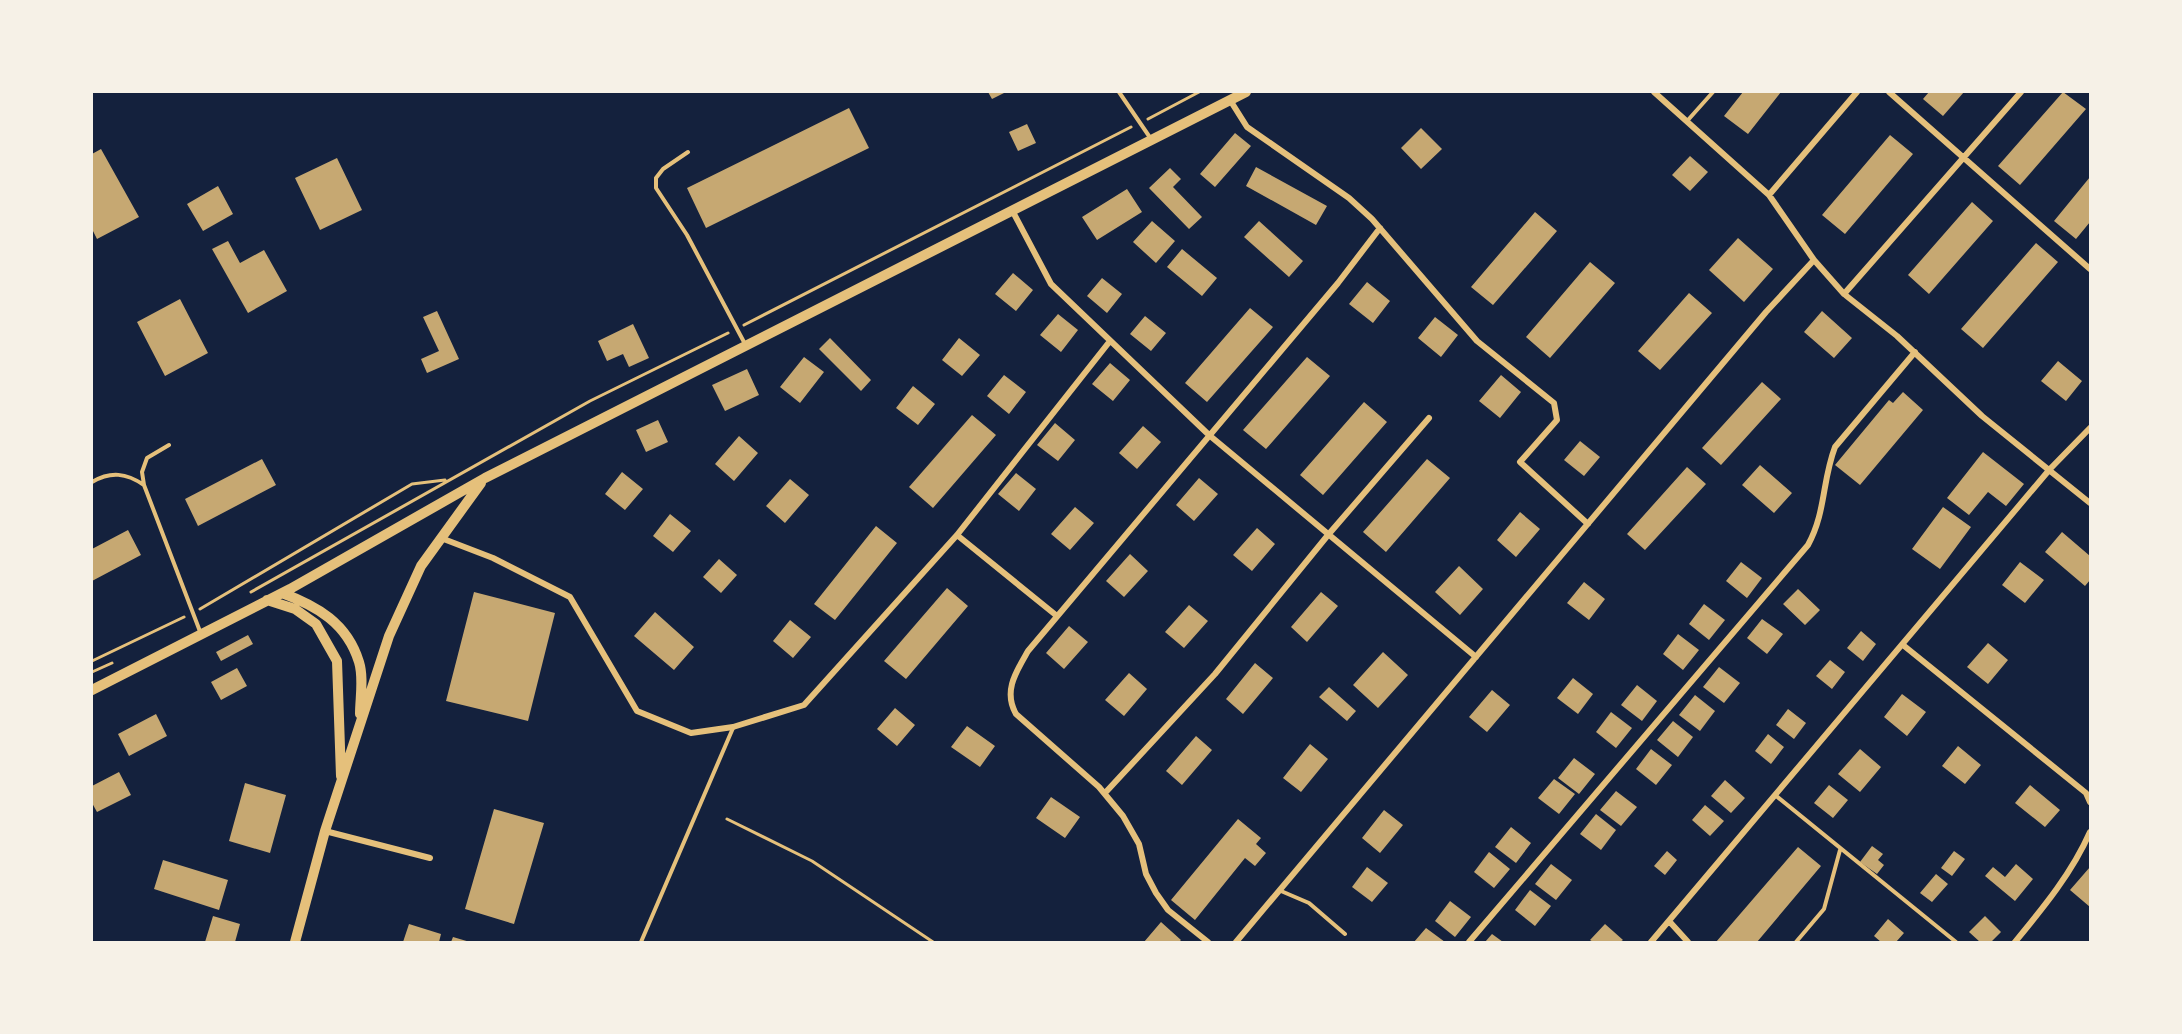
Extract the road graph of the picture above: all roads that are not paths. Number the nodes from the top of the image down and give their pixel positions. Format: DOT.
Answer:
graph roads {
  1 [pos="1119,92"];
  2 [pos="1246,92"];
  3 [pos="1654,92"];
  4 [pos="1713,92"];
  5 [pos="1857,92"];
  6 [pos="1889,92"];
  7 [pos="2021,92"];
  8 [pos="1230,100"];
  9 [pos="1688,120"];
  10 [pos="1152,140"];
  11 [pos="688,152"];
  12 [pos="1963,157"];
  13 [pos="1769,195"];
  14 [pos="1012,210"];
  15 [pos="1380,228"];
  16 [pos="1814,260"];
  17 [pos="2091,268"];
  18 [pos="1844,294"];
  19 [pos="1110,341"];
  20 [pos="746,345"];
  21 [pos="1915,352"];
  22 [pos="1429,418"];
  23 [pos="2091,428"];
  24 [pos="1209,435"];
  25 [pos="169,445"];
  26 [pos="2050,469"];
  27 [pos="485,478"];
  28 [pos="92,482"];
  29 [pos="144,485"];
  30 [pos="2091,503"];
  31 [pos="1588,524"];
  32 [pos="957,535"];
  33 [pos="1328,535"];
  34 [pos="441,538"];
  35 [pos="282,593"];
  36 [pos="267,600"];
  37 [pos="1057,616"];
  38 [pos="201,634"];
  39 [pos="1902,645"];
  40 [pos="1476,657"];
  41 [pos="92,690"];
  42 [pos="733,727"];
  43 [pos="360,730"];
  44 [pos="341,782"];
  45 [pos="1105,794"];
  46 [pos="2088,794"];
  47 [pos="1775,795"];
  48 [pos="2091,802"];
  49 [pos="325,831"];
  50 [pos="2091,832"];
  51 [pos="1840,850"];
  52 [pos="430,858"];
  53 [pos="1281,891"];
  54 [pos="1669,921"];
  55 [pos="1344,934"];
  56 [pos="295,942"];
  57 [pos="641,942"];
  58 [pos="1208,942"];
  59 [pos="1236,942"];
  60 [pos="1469,942"];
  61 [pos="1651,942"];
  62 [pos="1688,942"];
  63 [pos="1796,942"];
  64 [pos="1956,942"];
  65 [pos="2015,942"];
  1 -- 10 [label="lane"];
  2 -- 8 [label="main road"];
  3 -- 9 [label="street"];
  4 -- 9 [label="lane"];
  5 -- 13 [label="street"];
  6 -- 12 [label="street"];
  7 -- 12 [label="street"];
  8 -- 10 [label="main road"];
  8 -- 15 [label="street"];
  9 -- 13 [label="street"];
  10 -- 14 [label="main road"];
  11 -- 20 [label="lane"];
  12 -- 17 [label="street"];
  12 -- 18 [label="street"];
  13 -- 16 [label="street"];
  14 -- 19 [label="street"];
  14 -- 20 [label="main road"];
  15 -- 24 [label="street"];
  15 -- 31 [label="street"];
  16 -- 18 [label="street"];
  16 -- 31 [label="street"];
  18 -- 21 [label="street"];
  19 -- 24 [label="street"];
  19 -- 32 [label="street"];
  20 -- 27 [label="main road"];
  21 -- 26 [label="street"];
  21 -- 60 [label="street"];
  22 -- 33 [label="street"];
  23 -- 26 [label="street"];
  24 -- 33 [label="street"];
  24 -- 37 [label="street"];
  25 -- 29 [label="lane"];
  26 -- 30 [label="street"];
  26 -- 39 [label="street"];
  27 -- 34 [label="main road"];
  27 -- 35 [label="main road"];
  28 -- 29 [label="lane"];
  29 -- 38 [label="lane"];
  31 -- 40 [label="street"];
  32 -- 37 [label="street"];
  32 -- 42 [label="street"];
  33 -- 40 [label="street"];
  33 -- 45 [label="street"];
  34 -- 42 [label="street"];
  34 -- 43 [label="main road"];
  35 -- 36 [label="main road"];
  35 -- 43 [label="main road"];
  36 -- 38 [label="main road"];
  36 -- 44 [label="main road"];
  37 -- 45 [label="street"];
  38 -- 41 [label="main road"];
  39 -- 46 [label="street"];
  39 -- 47 [label="street"];
  40 -- 53 [label="street"];
  42 -- 57 [label="lane"];
  43 -- 44 [label="main road"];
  44 -- 49 [label="main road"];
  45 -- 58 [label="street"];
  46 -- 48 [label="street"];
  47 -- 51 [label="lane"];
  47 -- 54 [label="street"];
  49 -- 52 [label="street"];
  49 -- 56 [label="main road"];
  50 -- 65 [label="street"];
  51 -- 63 [label="lane"];
  51 -- 64 [label="lane"];
  53 -- 55 [label="lane"];
  53 -- 59 [label="street"];
  54 -- 61 [label="street"];
  54 -- 62 [label="street"];
}
